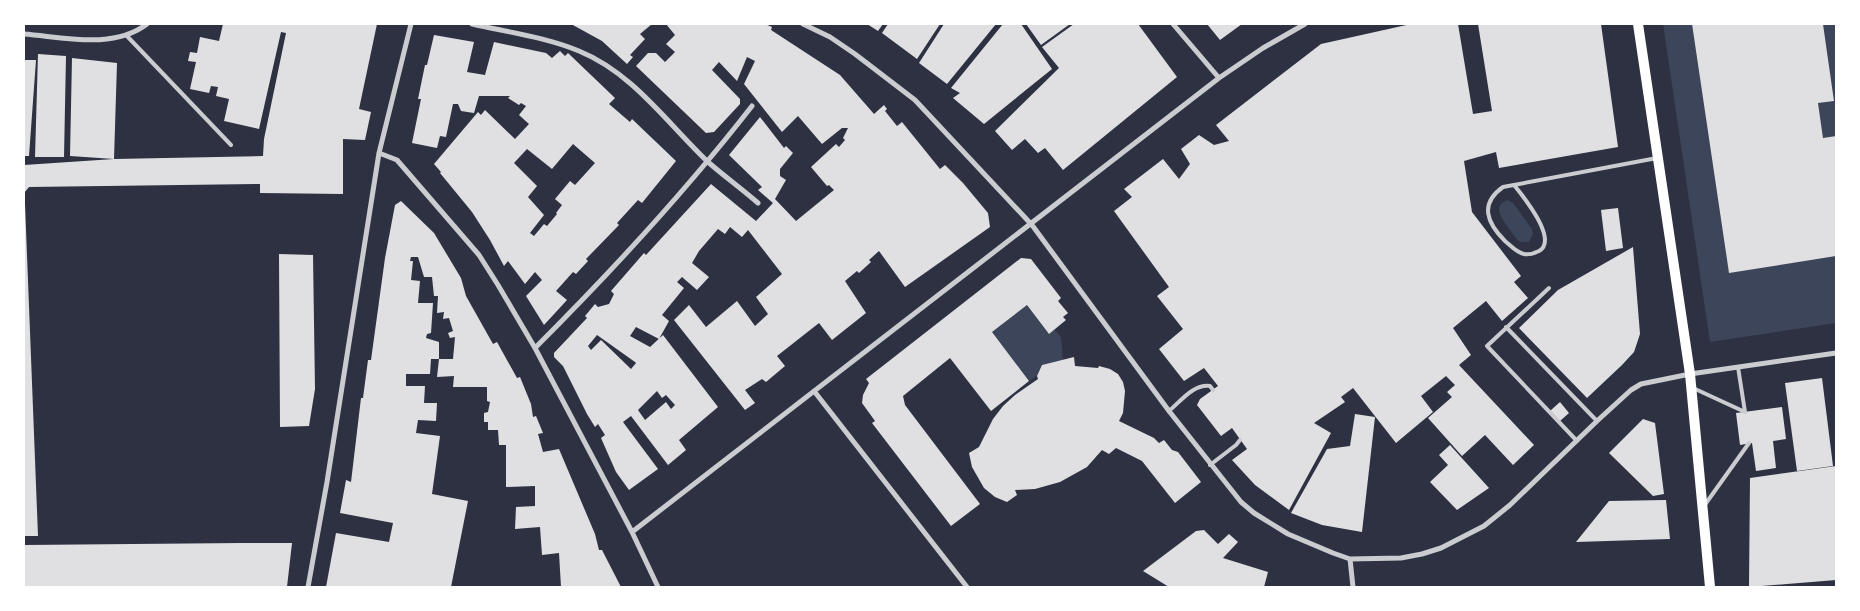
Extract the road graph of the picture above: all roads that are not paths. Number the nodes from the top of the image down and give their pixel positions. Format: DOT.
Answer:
graph roads {
  1 [pos="411,24"];
  2 [pos="472,24"];
  3 [pos="803,24"];
  4 [pos="1174,24"];
  5 [pos="1305,24"];
  6 [pos="1638,24"];
  7 [pos="145,25"];
  8 [pos="24,34"];
  9 [pos="126,35"];
  10 [pos="1219,78"];
  11 [pos="752,106"];
  12 [pos="231,145"];
  13 [pos="378,153"];
  14 [pos="1657,158"];
  15 [pos="709,162"];
  16 [pos="1514,185"];
  17 [pos="758,203"];
  18 [pos="1032,225"];
  19 [pos="1549,288"];
  20 [pos="1506,327"];
  21 [pos="535,348"];
  22 [pos="1836,354"];
  23 [pos="1738,367"];
  24 [pos="1690,374"];
  25 [pos="1692,388"];
  26 [pos="1213,390"];
  27 [pos="814,391"];
  28 [pos="1168,411"];
  29 [pos="1597,421"];
  30 [pos="1240,440"];
  31 [pos="1577,441"];
  32 [pos="1749,443"];
  33 [pos="1210,465"];
  34 [pos="1703,508"];
  35 [pos="632,532"];
  36 [pos="1350,559"];
  37 [pos="308,587"];
  38 [pos="658,587"];
  39 [pos="967,587"];
  40 [pos="1353,587"];
  41 [pos="1710,587"];
  1 -- 13 [label="street"];
  2 -- 15 [label="street"];
  3 -- 18 [label="street"];
  4 -- 10 [label="street"];
  5 -- 10 [label="street"];
  6 -- 14 [label="main road"];
  7 -- 9 [label="street"];
  8 -- 9 [label="street"];
  9 -- 12 [label="lane"];
  10 -- 18 [label="street"];
  11 -- 15 [label="street"];
  13 -- 21 [label="street"];
  13 -- 37 [label="street"];
  14 -- 16 [label="lane"];
  14 -- 24 [label="main road"];
  15 -- 17 [label="street"];
  15 -- 21 [label="street"];
  16 -- 16 [label="lane"];
  18 -- 27 [label="street"];
  18 -- 28 [label="street"];
  19 -- 20 [label="lane"];
  20 -- 29 [label="lane"];
  20 -- 31 [label="lane"];
  21 -- 35 [label="street"];
  22 -- 23 [label="street"];
  23 -- 24 [label="street"];
  23 -- 25 [label="lane"];
  24 -- 25 [label="main road"];
  24 -- 29 [label="street"];
  25 -- 34 [label="main road"];
  26 -- 28 [label="lane"];
  27 -- 35 [label="street"];
  27 -- 39 [label="street"];
  28 -- 33 [label="street"];
  29 -- 31 [label="street"];
  30 -- 33 [label="lane"];
  31 -- 36 [label="street"];
  32 -- 34 [label="lane"];
  33 -- 36 [label="street"];
  34 -- 41 [label="main road"];
  35 -- 38 [label="street"];
  36 -- 40 [label="street"];
}
